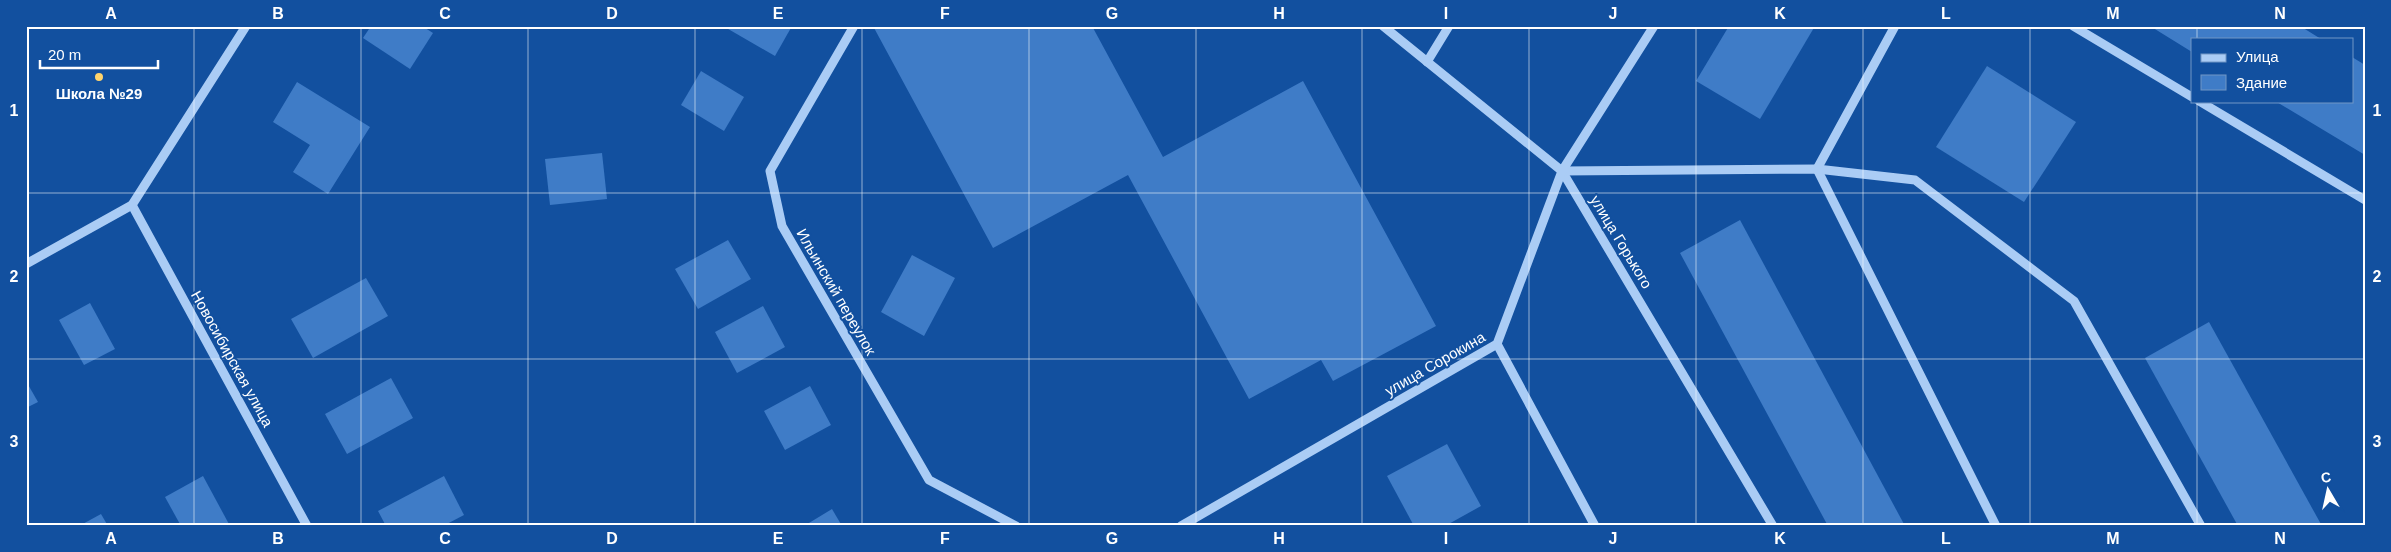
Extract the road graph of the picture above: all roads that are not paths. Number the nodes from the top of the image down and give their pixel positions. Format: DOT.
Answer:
graph roads {
  1 [pos="246,26"];
  2 [pos="854,26"];
  3 [pos="1383,26"];
  4 [pos="1448,26"];
  5 [pos="1654,26"];
  6 [pos="1895,26"];
  7 [pos="2073,26"];
  8 [pos="1427,62"];
  9 [pos="2191,96"];
  10 [pos="2201,102"];
  11 [pos="1817,168"];
  12 [pos="1562,171"];
  13 [pos="2365,200"];
  14 [pos="132,205"];
  15 [pos="26,264"];
  16 [pos="1497,344"];
  17 [pos="307,526"];
  18 [pos="1016,526"];
  19 [pos="1181,526"];
  20 [pos="1595,526"];
  21 [pos="1773,526"];
  22 [pos="1996,526"];
  23 [pos="2201,526"];
  1 -- 14 [label="street"];
  2 -- 18 [label="street, Ильинский переулок"];
  3 -- 8 [label="street, улица Горького"];
  4 -- 8 [label="street"];
  5 -- 12 [label="street, улица Сорокина"];
  6 -- 11 [label="street"];
  7 -- 9 [label="street"];
  8 -- 12 [label="street, улица Горького"];
  10 -- 13 [label="street"];
  11 -- 12 [label="street"];
  11 -- 22 [label="street"];
  11 -- 23 [label="street"];
  12 -- 16 [label="street, улица Сорокина"];
  12 -- 21 [label="street, улица Горького"];
  14 -- 15 [label="street"];
  14 -- 17 [label="street, Новосибирская улица"];
  16 -- 19 [label="street, улица Сорокина"];
  16 -- 20 [label="street"];
}
